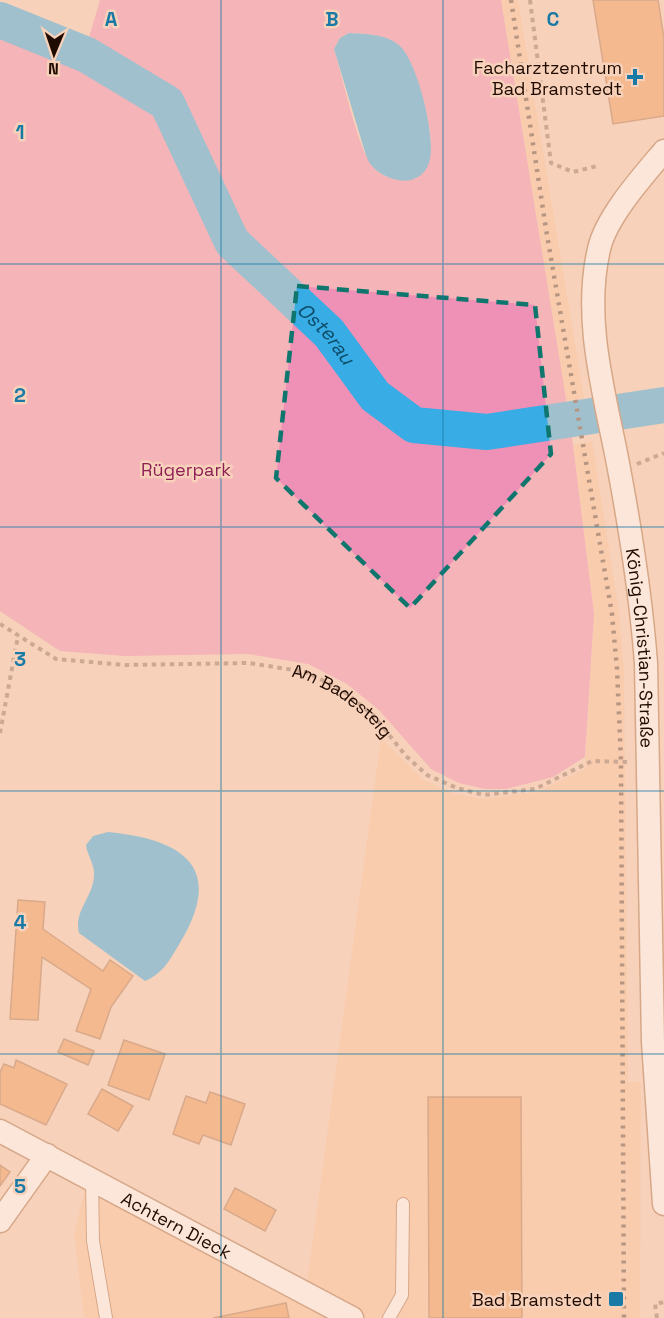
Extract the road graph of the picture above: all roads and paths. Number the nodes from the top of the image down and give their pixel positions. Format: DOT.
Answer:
graph roads {
  1 [pos="530,0"];
  2 [pos="664,151"];
  3 [pos="597,166"];
  4 [pos="664,453"];
  5 [pos="619,466"];
  6 [pos="0,624"];
  7 [pos="18,636"];
  8 [pos="0,733"];
  9 [pos="656,757"];
  10 [pos="0,1131"];
  11 [pos="47,1155"];
  12 [pos="92,1178"];
  13 [pos="403,1204"];
  14 [pos="664,1204"];
  15 [pos="0,1221"];
  16 [pos="664,1302"];
  17 [pos="106,1318"];
  18 [pos="352,1318"];
  19 [pos="389,1318"];
  20 [pos="657,1318"];
  1 -- 3 [label="path"];
  2 -- 5 [label="street, König-Christian-Straße"];
  4 -- 5 [label="path"];
  5 -- 9 [label="street, König-Christian-Straße"];
  6 -- 7 [label="path, Am Badesteig"];
  7 -- 8 [label="path"];
  7 -- 9 [label="path, Am Badesteig"];
  9 -- 14 [label="street, König-Christian-Straße"];
  10 -- 11 [label="street, Achtern Dieck"];
  11 -- 12 [label="street, Achtern Dieck"];
  11 -- 15 [label="street"];
  12 -- 17 [label="lane"];
  12 -- 18 [label="street, Achtern Dieck"];
  13 -- 19 [label="lane"];
  16 -- 20 [label="path"];
}
